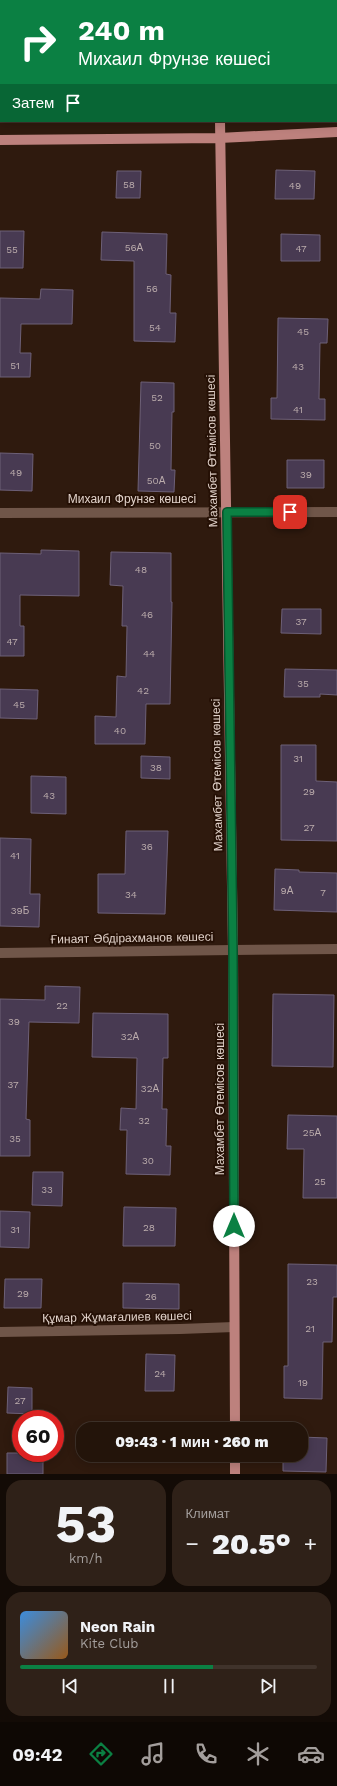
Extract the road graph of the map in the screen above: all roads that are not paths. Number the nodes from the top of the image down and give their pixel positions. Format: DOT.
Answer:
graph roads {
  1 [pos="220,122"];
  2 [pos="337,132"];
  3 [pos="219,138"];
  4 [pos="0,140"];
  5 [pos="227,512"];
  6 [pos="337,512"];
  7 [pos="0,513"];
  8 [pos="337,949"];
  9 [pos="233,950"];
  10 [pos="0,953"];
  11 [pos="234,1327"];
  12 [pos="0,1332"];
  13 [pos="235,1422"];
  14 [pos="235,1462"];
  15 [pos="235,1474"];
  1 -- 3 [label="main road, Махамбет Өтемісов көшесі"];
  2 -- 3 [label="main road"];
  3 -- 4 [label="main road"];
  3 -- 5 [label="main road, Махамбет Өтемісов көшесі"];
  5 -- 6 [label="street, Михаил Фрунзе көшесі"];
  5 -- 7 [label="street, Михаил Фрунзе көшесі"];
  5 -- 9 [label="main road, Махамбет Өтемісов көшесі"];
  8 -- 9 [label="street, Ғинаят Әбдірахманов көшесі"];
  9 -- 10 [label="street, Ғинаят Әбдірахманов көшесі"];
  9 -- 11 [label="main road, Махамбет Өтемісов көшесі"];
  11 -- 12 [label="street, Құмар Жұмағалиев көшесі"];
  11 -- 13 [label="main road, Махамбет Өтемісов көшесі"];
  14 -- 15 [label="main road"];
}
